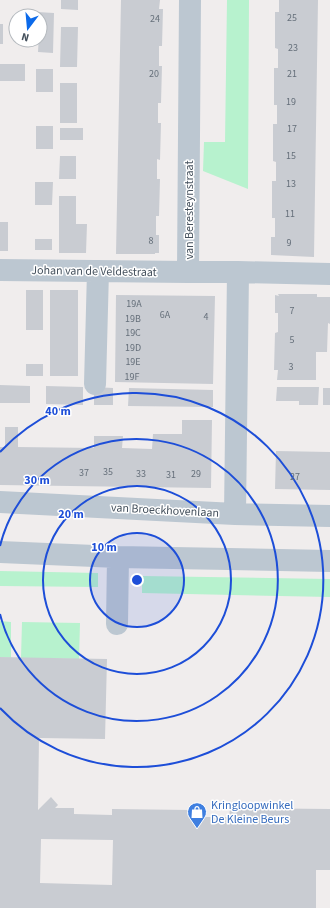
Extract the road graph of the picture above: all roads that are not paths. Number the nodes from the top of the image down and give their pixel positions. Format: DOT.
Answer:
graph roads {
  1 [pos="190,0"];
  2 [pos="0,270"];
  3 [pos="98,271"];
  4 [pos="188,272"];
  5 [pos="238,272"];
  6 [pos="330,274"];
  7 [pos="95,384"];
  8 [pos="0,502"];
  9 [pos="236,514"];
  10 [pos="330,516"];
  11 [pos="0,552"];
  12 [pos="118,557"];
  13 [pos="330,561"];
  14 [pos="117,624"];
  1 -- 4 [label="street, van Beresteynstraat"];
  2 -- 3 [label="street, Johan van de Veldestraat"];
  3 -- 4 [label="street, Johan van de Veldestraat"];
  3 -- 7 [label="street"];
  4 -- 5 [label="street, van Beresteynstraat"];
  5 -- 6 [label="street, van Beresteynstraat"];
  5 -- 9 [label="street"];
  8 -- 9 [label="street, van Broeckhovenlaan"];
  9 -- 10 [label="street, van Broeckhovenlaan"];
  11 -- 12 [label="street"];
  12 -- 13 [label="street"];
  12 -- 14 [label="street"];
}
